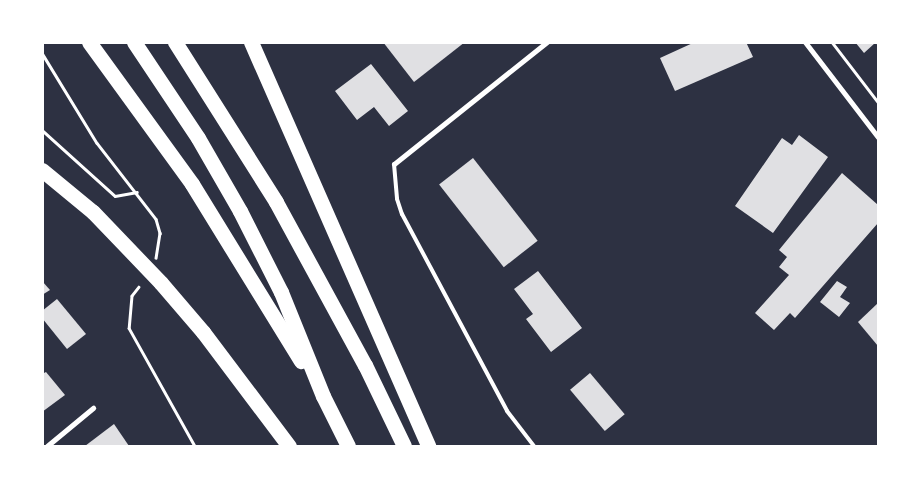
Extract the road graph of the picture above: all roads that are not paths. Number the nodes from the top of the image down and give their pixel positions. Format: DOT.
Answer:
graph roads {
  1 [pos="89,42"];
  2 [pos="134,42"];
  3 [pos="175,42"];
  4 [pos="547,42"];
  5 [pos="805,42"];
  6 [pos="253,47"];
  7 [pos="878,137"];
  8 [pos="394,164"];
  9 [pos="42,170"];
  10 [pos="323,396"];
  11 [pos="93,408"];
  12 [pos="47,446"];
  13 [pos="289,446"];
  14 [pos="348,446"];
  15 [pos="404,446"];
  16 [pos="428,446"];
  17 [pos="534,446"];
  1 -- 10 [label="highway"];
  2 -- 10 [label="highway"];
  3 -- 15 [label="highway"];
  4 -- 8 [label="street"];
  5 -- 7 [label="street"];
  6 -- 16 [label="highway"];
  8 -- 17 [label="lane"];
  9 -- 13 [label="highway"];
  10 -- 14 [label="highway"];
  11 -- 12 [label="street"];
}
